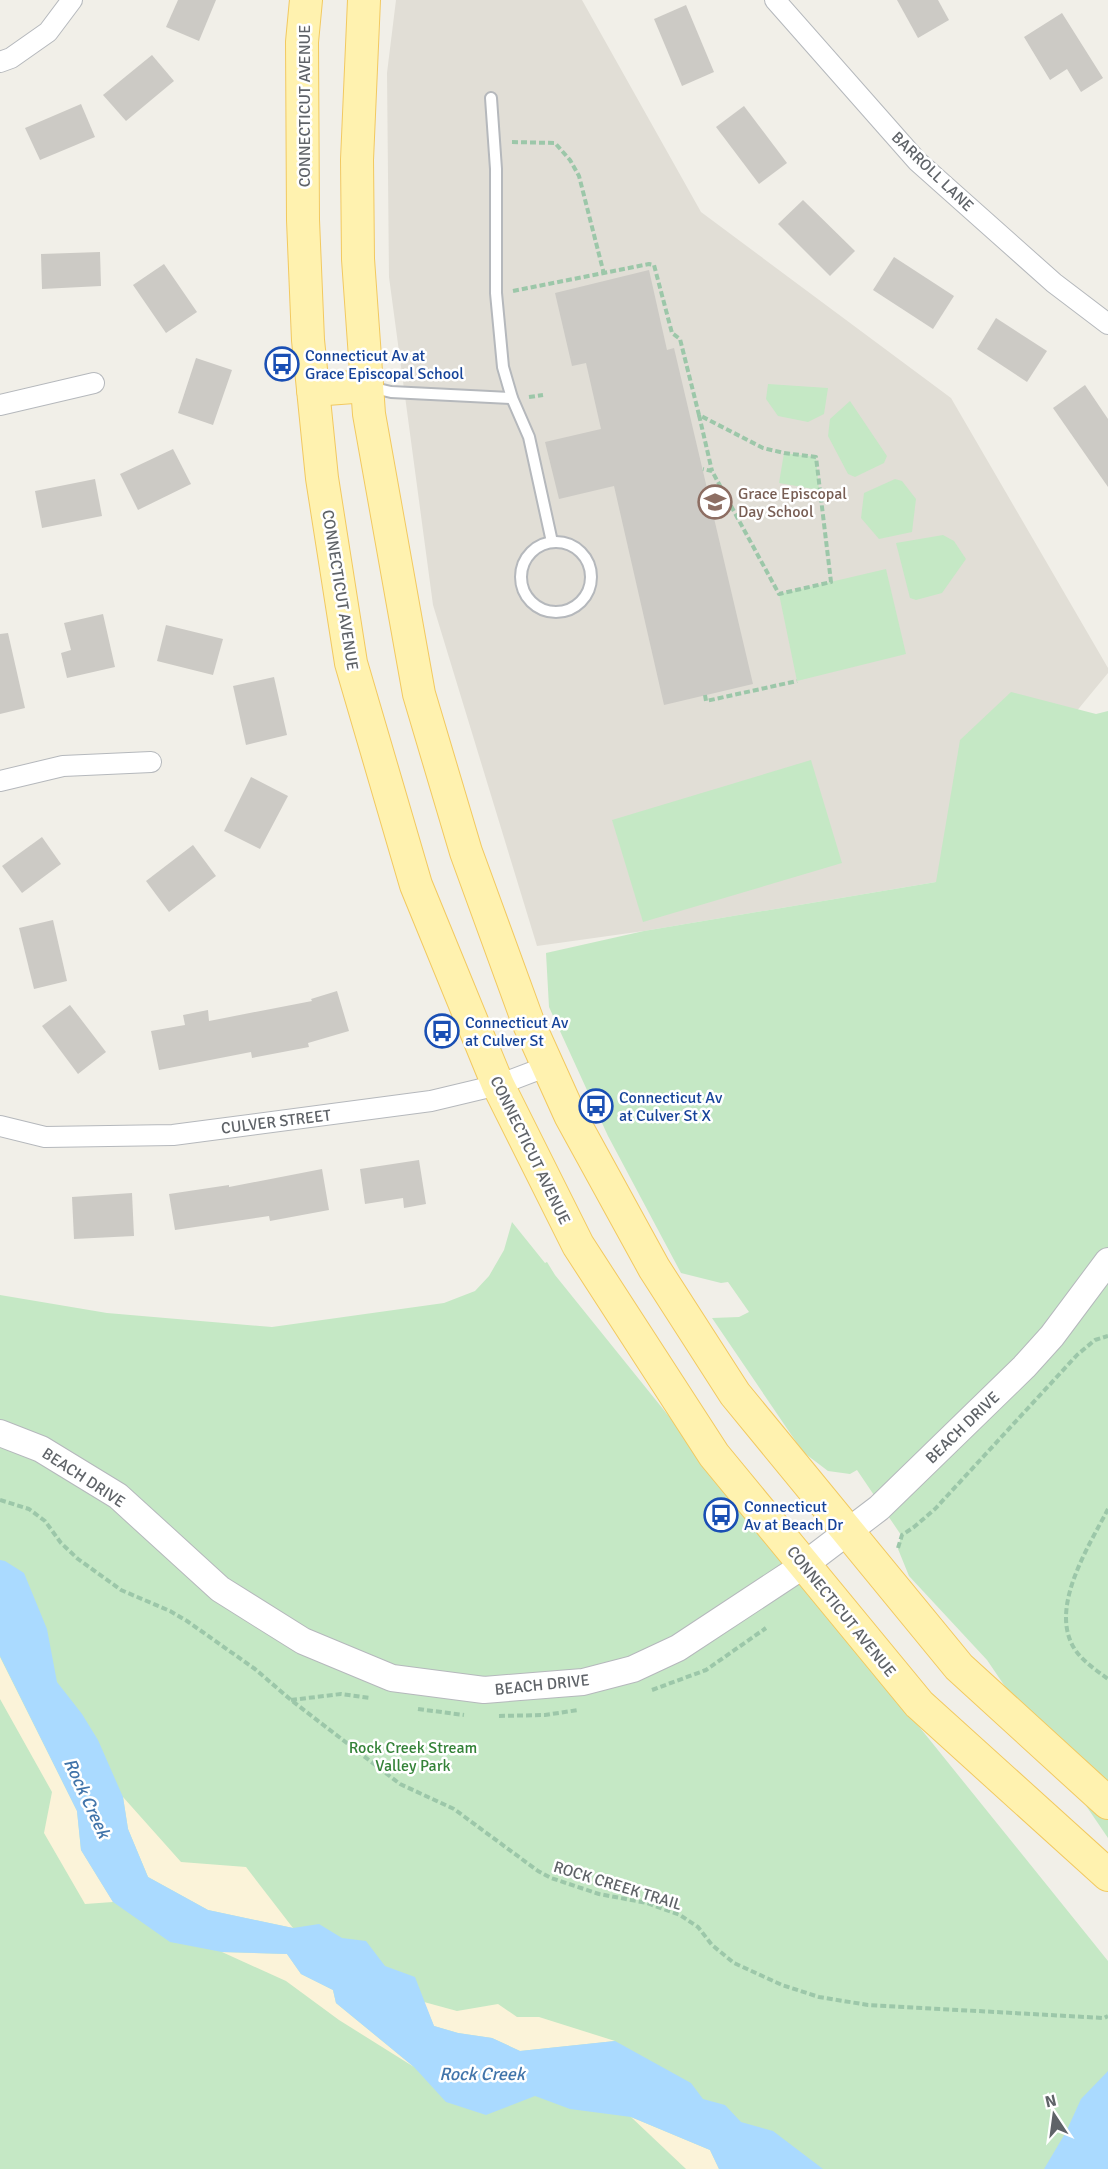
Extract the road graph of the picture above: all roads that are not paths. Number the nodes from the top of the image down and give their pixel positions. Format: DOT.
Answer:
graph roads {
  1 [pos="72,0"];
  2 [pos="306,0"];
  3 [pos="364,0"];
  4 [pos="775,0"];
  5 [pos="0,62"];
  6 [pos="490,98"];
  7 [pos="1108,324"];
  8 [pos="94,383"];
  9 [pos="367,386"];
  10 [pos="313,390"];
  11 [pos="512,398"];
  12 [pos="0,405"];
  13 [pos="552,542"];
  14 [pos="151,762"];
  15 [pos="0,781"];
  16 [pos="548,1066"];
  17 [pos="498,1085"];
  18 [pos="0,1126"];
  19 [pos="1108,1261"];
  20 [pos="0,1433"];
  21 [pos="848,1533"];
  22 [pos="804,1565"];
  23 [pos="1108,1803"];
  24 [pos="1108,1875"];
  1 -- 5 [label="street"];
  2 -- 10 [label="main road, CONNECTICUT AVENUE"];
  3 -- 9 [label="main road"];
  4 -- 7 [label="street, BARROLL LANE"];
  6 -- 11 [label="lane"];
  8 -- 12 [label="street"];
  9 -- 10 [label="main road"];
  9 -- 11 [label="lane"];
  9 -- 16 [label="main road"];
  10 -- 17 [label="main road, CONNECTICUT AVENUE"];
  11 -- 13 [label="lane"];
  13 -- 13 [label="lane"];
  14 -- 15 [label="street"];
  16 -- 17 [label="street, CULVER STREET"];
  16 -- 21 [label="main road"];
  17 -- 18 [label="street, CULVER STREET"];
  17 -- 22 [label="main road, CONNECTICUT AVENUE"];
  19 -- 21 [label="street, BEACH DRIVE"];
  20 -- 22 [label="street, BEACH DRIVE"];
  21 -- 22 [label="street, BEACH DRIVE"];
  21 -- 23 [label="main road"];
  22 -- 24 [label="main road, CONNECTICUT AVENUE"];
}
